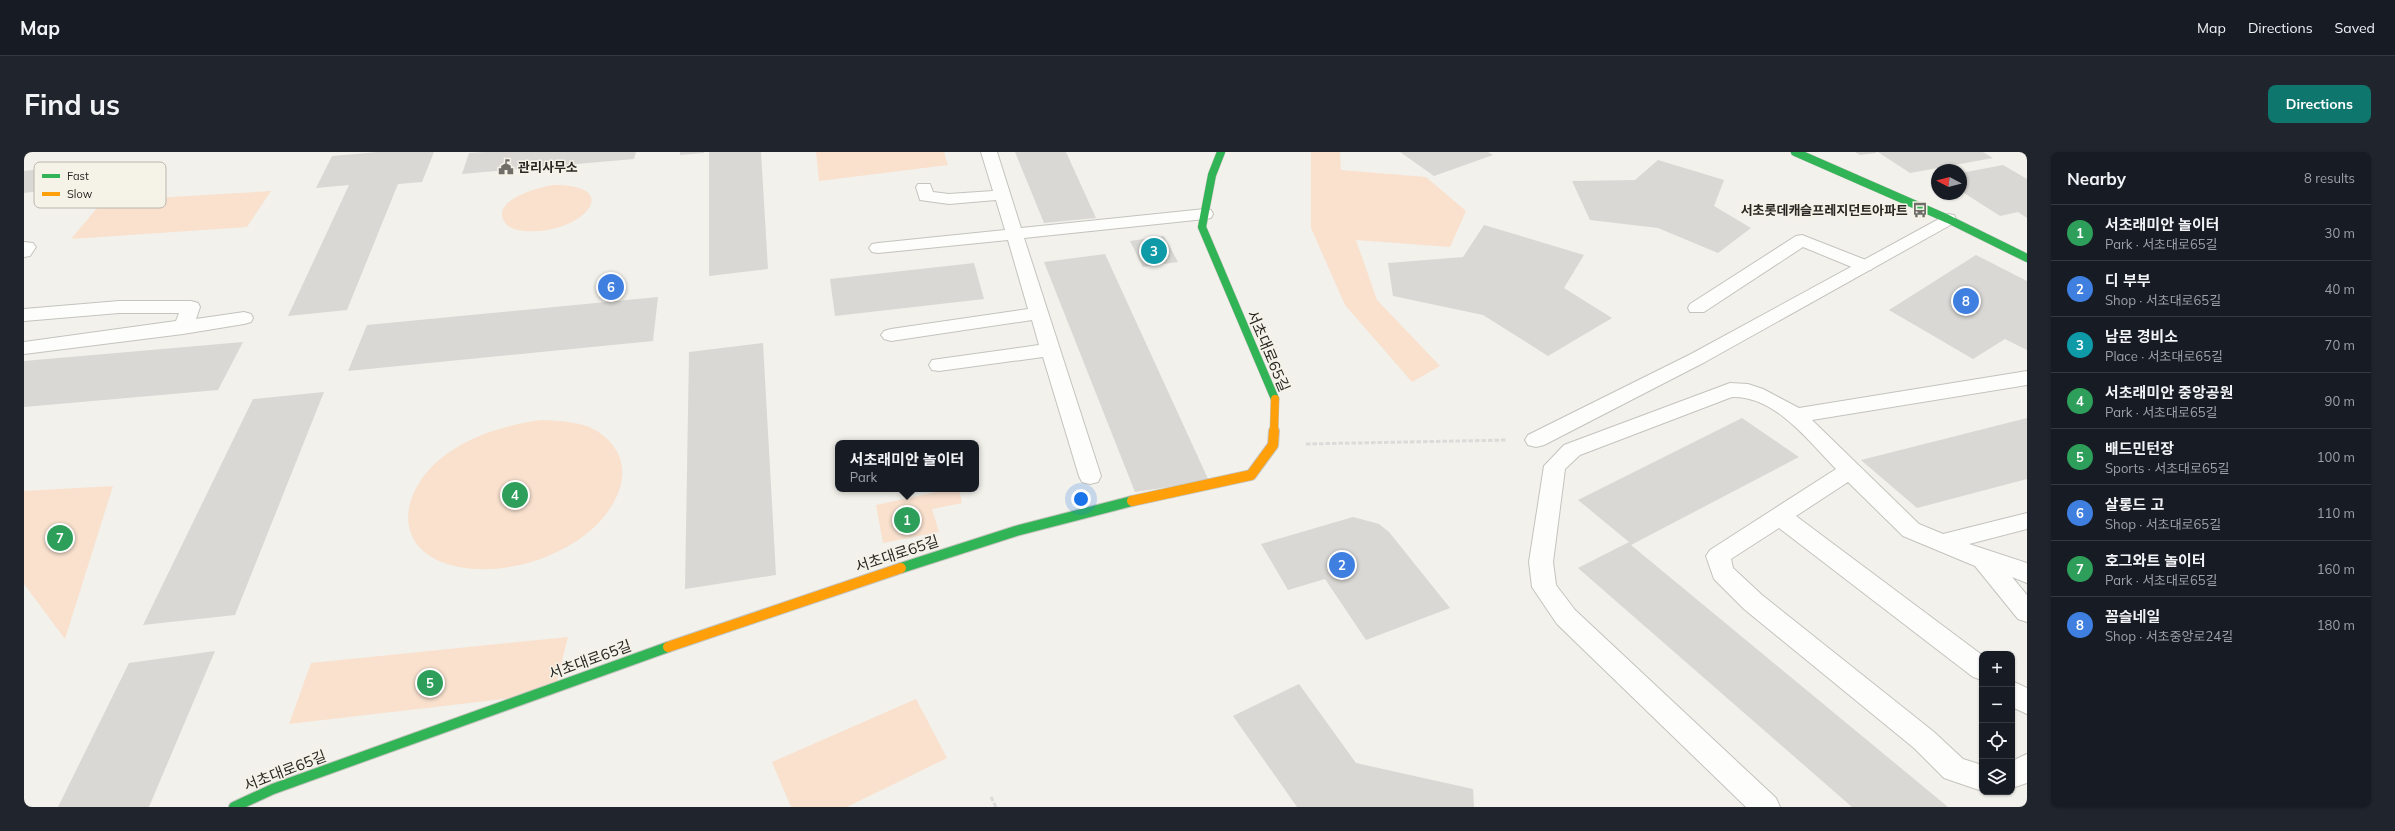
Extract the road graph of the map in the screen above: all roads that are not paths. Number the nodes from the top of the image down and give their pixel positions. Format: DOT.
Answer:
graph roads {
  1 [pos="989,152"];
  2 [pos="1221,152"];
  3 [pos="1796,152"];
  4 [pos="924,187"];
  5 [pos="1001,195"];
  6 [pos="1205,214"];
  7 [pos="1948,220"];
  8 [pos="1013,235"];
  9 [pos="878,248"];
  10 [pos="2027,258"];
  11 [pos="1865,266"];
  12 [pos="1697,308"];
  13 [pos="1038,313"];
  14 [pos="24,315"];
  15 [pos="244,318"];
  16 [pos="183,328"];
  17 [pos="891,335"];
  18 [pos="24,348"];
  19 [pos="1050,350"];
  20 [pos="939,365"];
  21 [pos="2027,378"];
  22 [pos="1795,416"];
  23 [pos="1536,440"];
  24 [pos="1850,470"];
  25 [pos="1090,476"];
  26 [pos="1780,516"];
  27 [pos="2027,522"];
  28 [pos="1940,543"];
  29 [pos="1982,560"];
  30 [pos="2027,574"];
  31 [pos="2027,612"];
  32 [pos="1979,667"];
  33 [pos="2015,694"];
  34 [pos="2027,703"];
  35 [pos="2027,766"];
  36 [pos="2015,774"];
  37 [pos="1979,777"];
  38 [pos="234,807"];
  39 [pos="1766,807"];
  1 -- 5 [label="street"];
  2 -- 6 [label="street, 서초대로65길"];
  3 -- 7 [label="street"];
  4 -- 5 [label="street"];
  5 -- 8 [label="street"];
  6 -- 8 [label="street"];
  6 -- 38 [label="street, 서초대로65길"];
  7 -- 10 [label="street"];
  7 -- 11 [label="street"];
  8 -- 9 [label="street"];
  8 -- 13 [label="street"];
  11 -- 12 [label="street"];
  11 -- 23 [label="street"];
  13 -- 17 [label="street"];
  13 -- 19 [label="street"];
  14 -- 16 [label="street"];
  15 -- 16 [label="street"];
  16 -- 18 [label="street"];
  19 -- 20 [label="street"];
  19 -- 25 [label="street"];
  21 -- 22 [label="street"];
  22 -- 24 [label="street"];
  22 -- 39 [label="street"];
  24 -- 26 [label="street"];
  24 -- 28 [label="street"];
  26 -- 32 [label="street"];
  26 -- 37 [label="street"];
  27 -- 28 [label="street"];
  28 -- 29 [label="street"];
  29 -- 30 [label="street"];
  29 -- 31 [label="street"];
  33 -- 34 [label="street"];
  35 -- 36 [label="street"];
}
